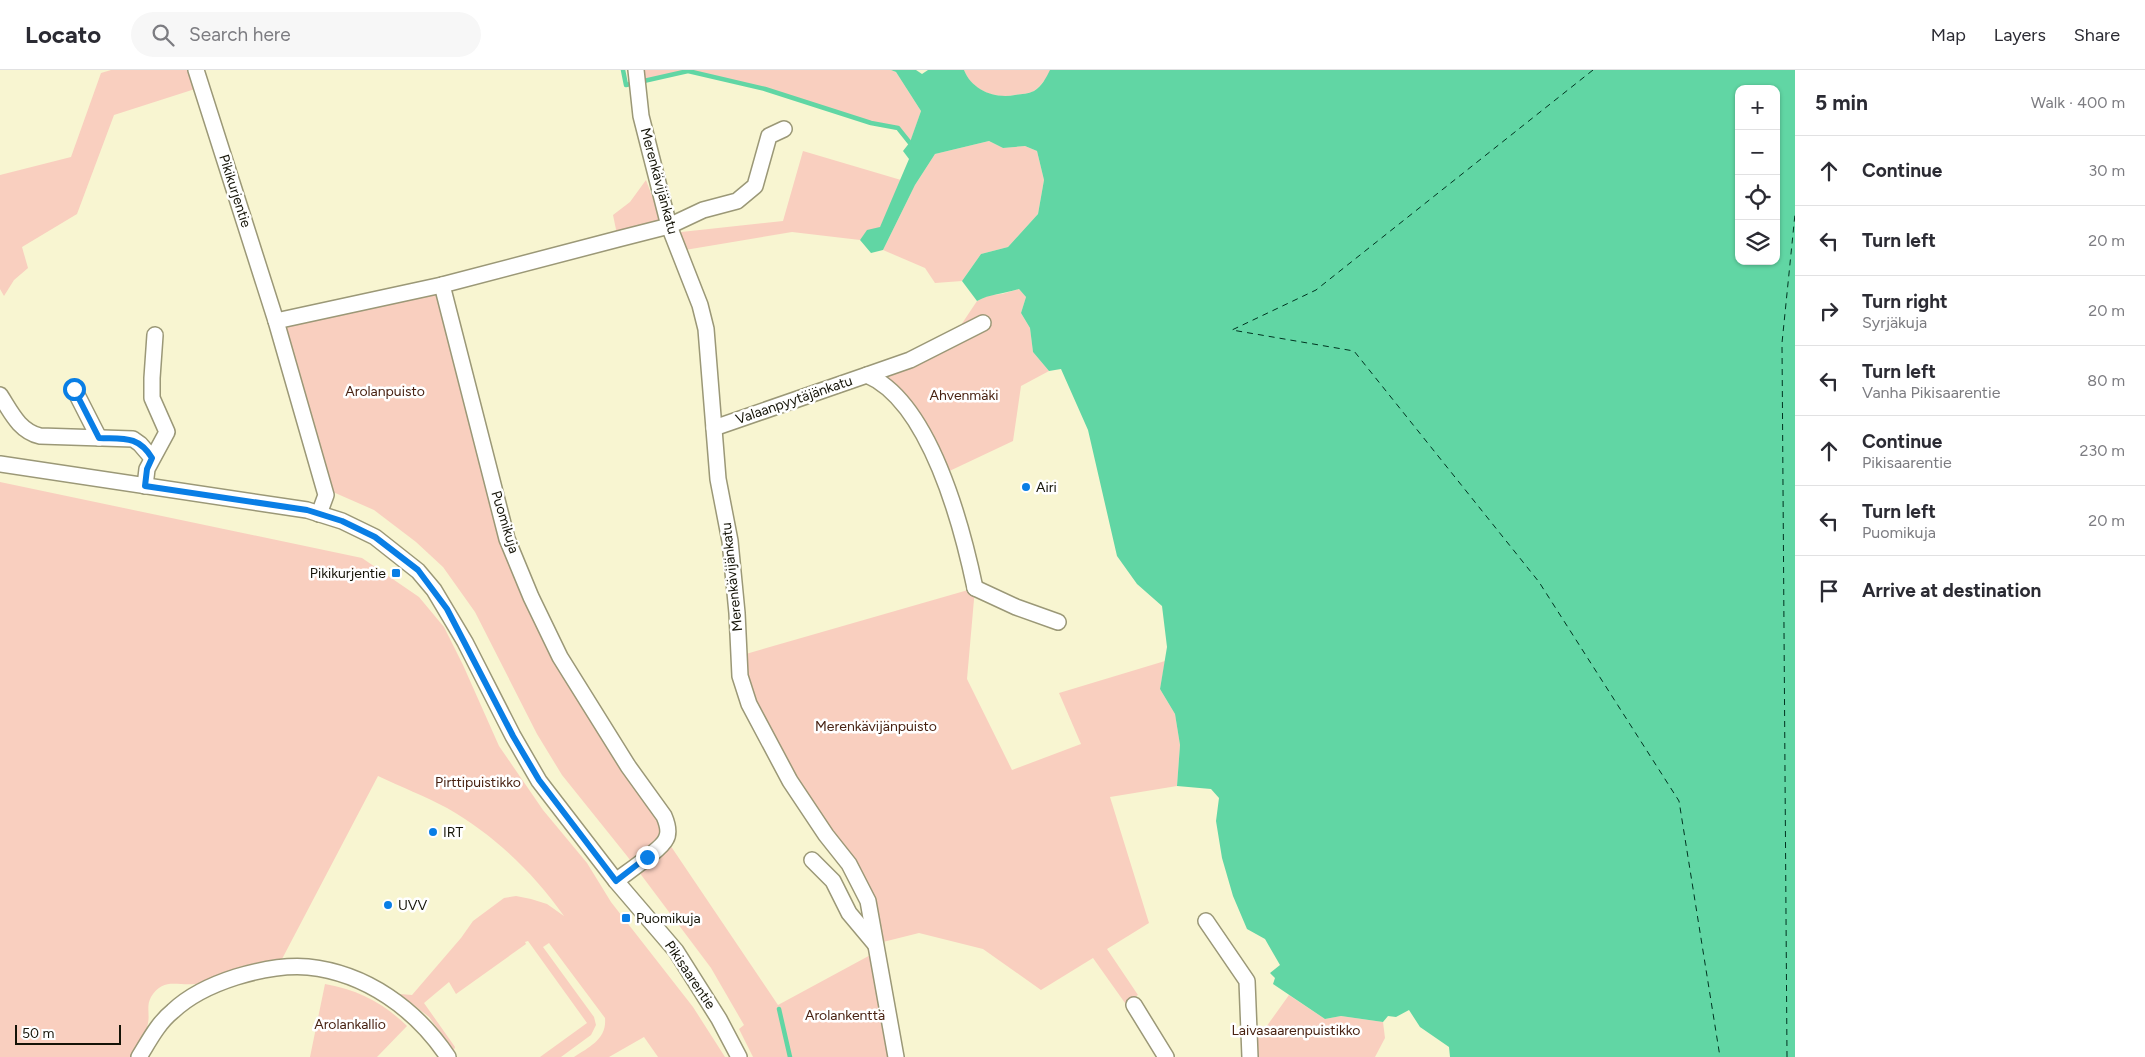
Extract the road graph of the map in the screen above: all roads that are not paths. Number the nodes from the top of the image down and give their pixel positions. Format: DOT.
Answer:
graph roads {
  1 [pos="196,70"];
  2 [pos="636,70"];
  3 [pos="784,129"];
  4 [pos="669,226"];
  5 [pos="442,285"];
  6 [pos="276,321"];
  7 [pos="983,323"];
  8 [pos="155,335"];
  9 [pos="867,375"];
  10 [pos="74,389"];
  11 [pos="0,395"];
  12 [pos="714,428"];
  13 [pos="99,438"];
  14 [pos="152,458"];
  15 [pos="0,464"];
  16 [pos="145,486"];
  17 [pos="319,514"];
  18 [pos="1058,622"];
  19 [pos="812,860"];
  20 [pos="616,881"];
  21 [pos="1206,921"];
  22 [pos="875,944"];
  23 [pos="1134,1005"];
  24 [pos="139,1057"];
  25 [pos="448,1057"];
  26 [pos="738,1057"];
  27 [pos="896,1057"];
  28 [pos="1166,1057"];
  29 [pos="1250,1057"];
  1 -- 6 [label="street, Pikikurjentie"];
  2 -- 4 [label="street, Merenkävijänkatu"];
  3 -- 4 [label="street"];
  4 -- 5 [label="street"];
  4 -- 12 [label="street, Merenkävijänkatu"];
  5 -- 6 [label="street"];
  5 -- 20 [label="street, Puomikuja"];
  6 -- 17 [label="street, Pikikurjentie"];
  7 -- 9 [label="street"];
  8 -- 14 [label="street"];
  9 -- 12 [label="street, Valaanpyytäjänkatu"];
  9 -- 18 [label="street, Valaanpyytäjänkatu"];
  10 -- 13 [label="street"];
  11 -- 13 [label="street"];
  12 -- 22 [label="street, Merenkävijänkatu"];
  13 -- 14 [label="street"];
  14 -- 16 [label="street"];
  15 -- 16 [label="street, Pikisaarentie"];
  16 -- 17 [label="street, Pikisaarentie"];
  17 -- 20 [label="street, Pikisaarentie"];
  19 -- 22 [label="street"];
  20 -- 26 [label="street, Pikisaarentie"];
  21 -- 29 [label="street"];
  22 -- 27 [label="street, Merenkävijänkatu"];
  23 -- 28 [label="street"];
  24 -- 25 [label="street"];
}
